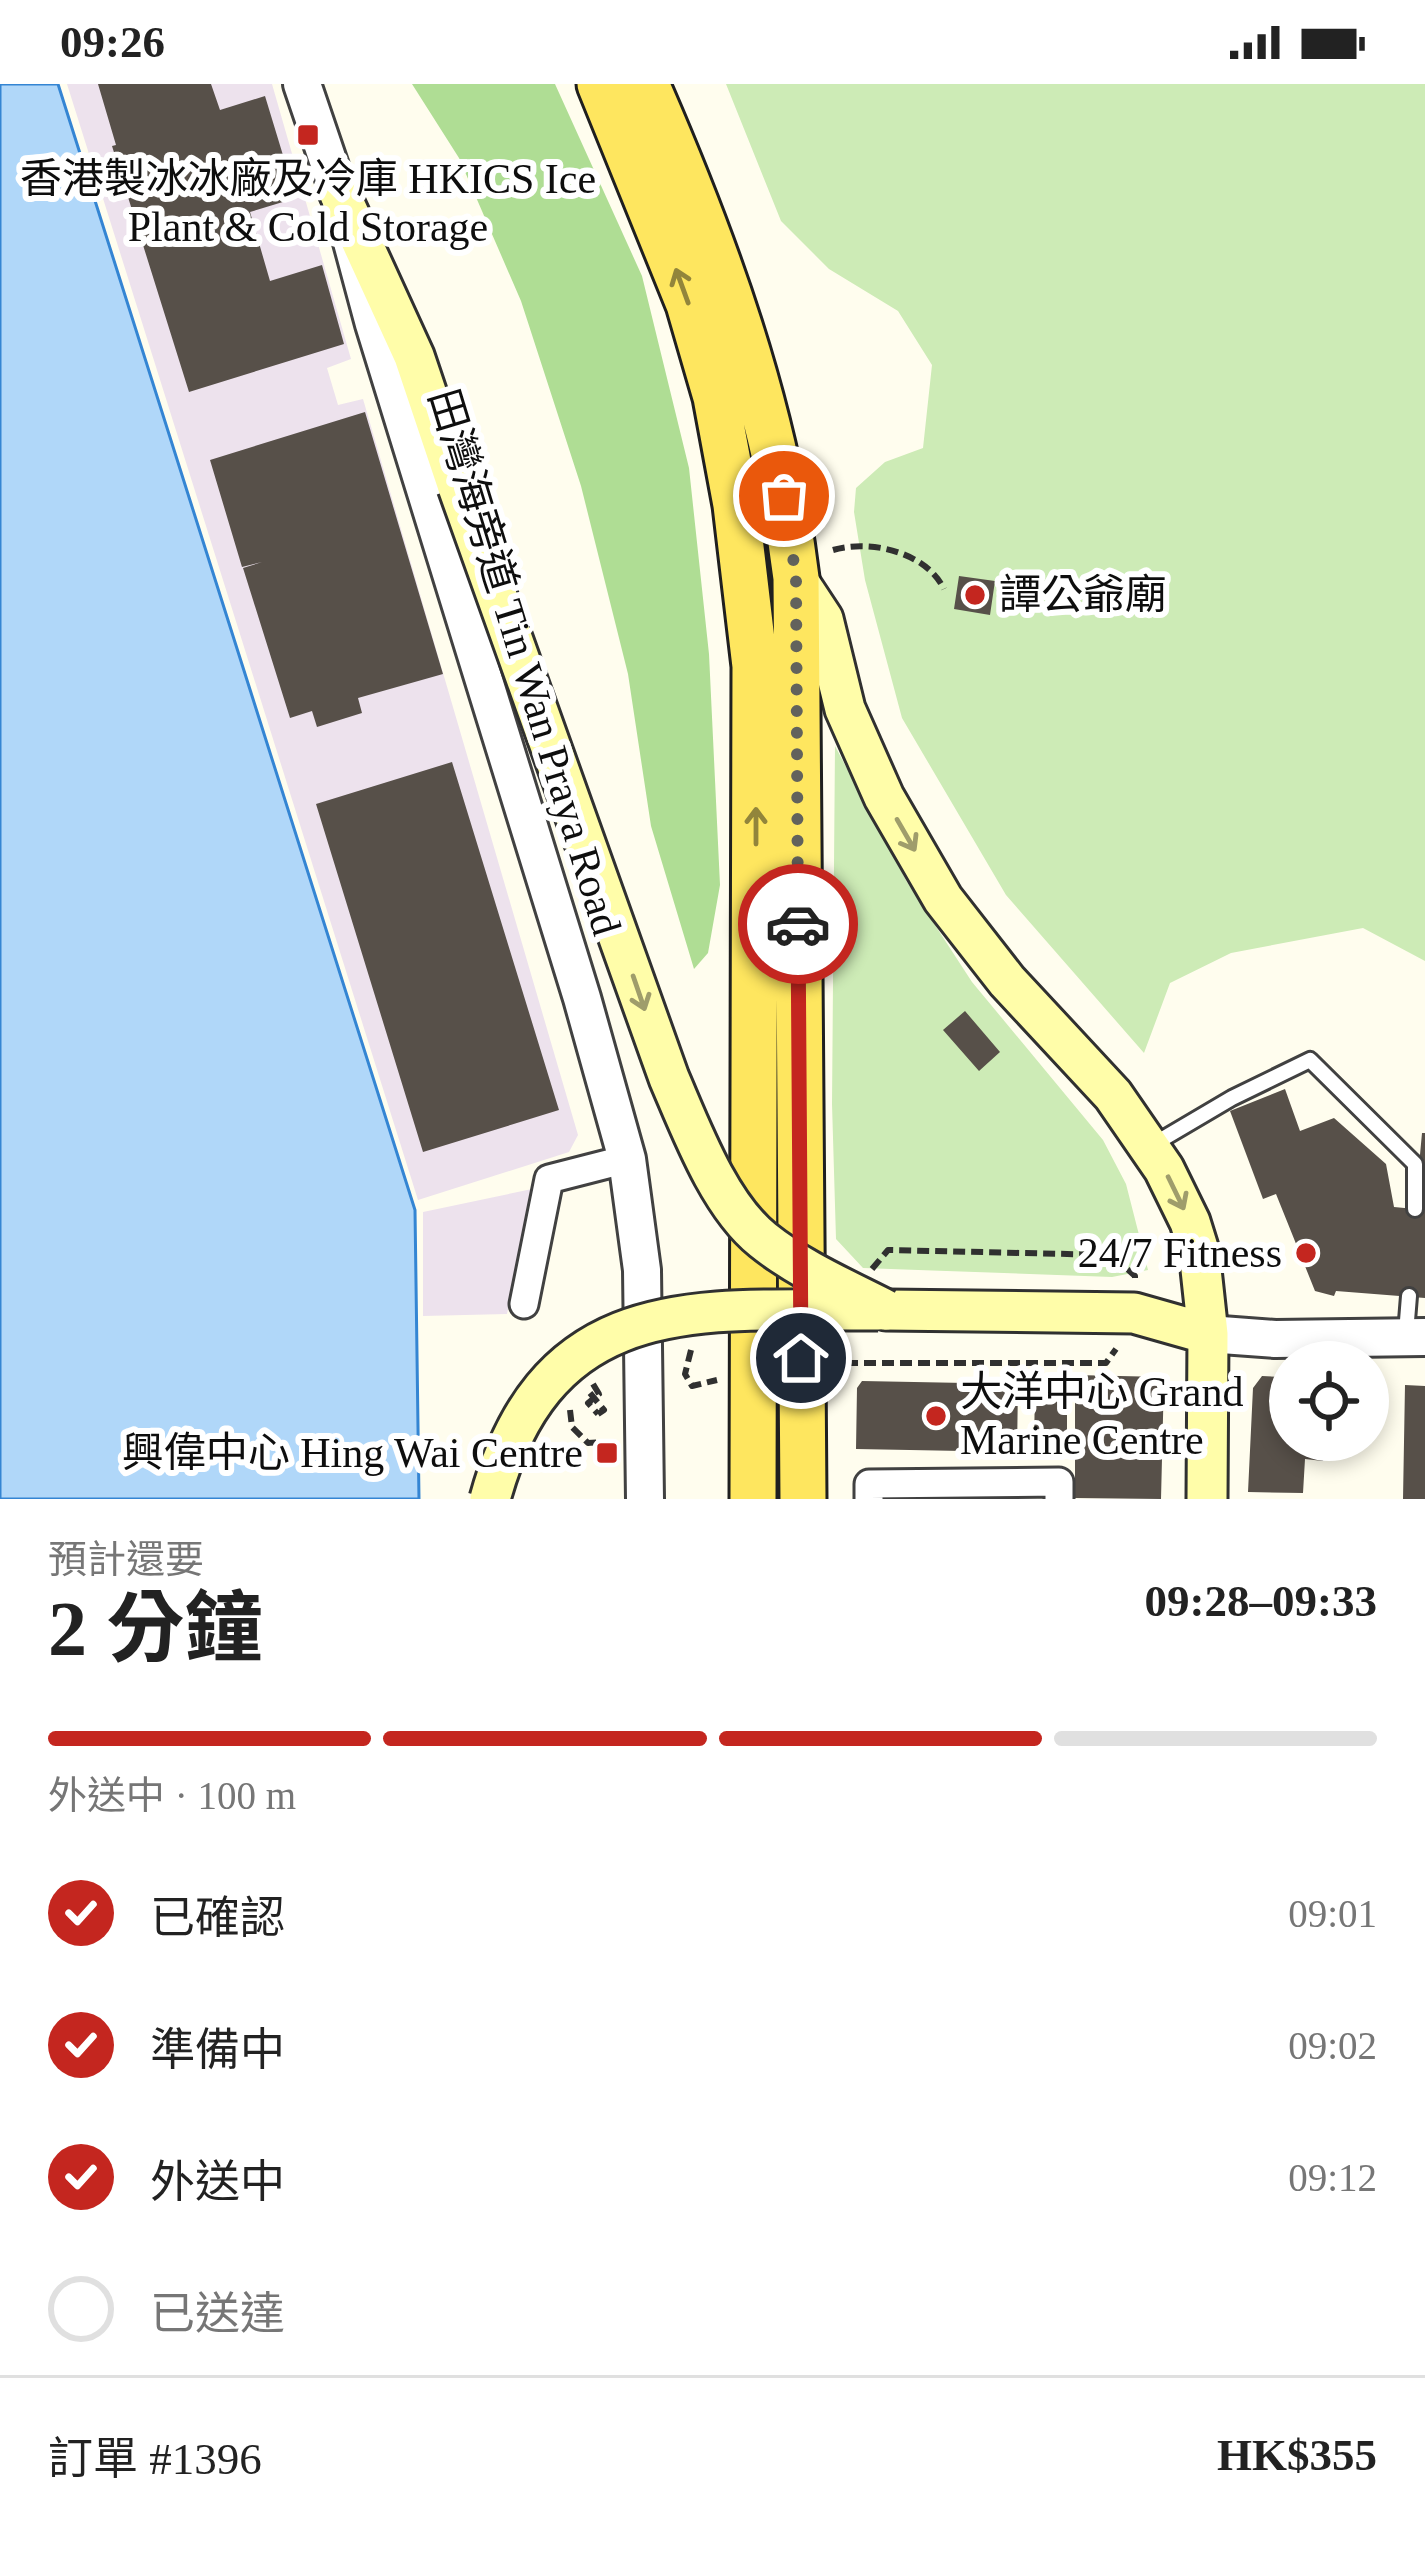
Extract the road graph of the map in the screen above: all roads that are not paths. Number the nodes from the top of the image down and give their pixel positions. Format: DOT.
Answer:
graph roads {
  1 [pos="302,84"];
  2 [pos="600,84"];
  3 [pos="646,84"];
  4 [pos="338,190"];
  5 [pos="796,578"];
  6 [pos="1150,1147"];
  7 [pos="627,1159"];
  8 [pos="1415,1209"];
  9 [pos="1409,1297"];
  10 [pos="524,1304"];
  11 [pos="886,1310"];
  12 [pos="1208,1334"];
  13 [pos="1416,1337"];
  14 [pos="1059,1490"];
  15 [pos="869,1491"];
  16 [pos="751,1492"];
  17 [pos="490,1499"];
  18 [pos="645,1499"];
  19 [pos="803,1499"];
  20 [pos="1208,1499"];
  1 -- 4 [label="street, 田灣海旁道 Tin Wan Praya Road"];
  16 -- 2 [label="main road, one-way"];
  3 -- 5 [label="main road"];
  4 -- 7 [label="street, 田灣海旁道 Tin Wan Praya Road"];
  4 -- 11 [label="main road, one-way, bridge"];
  5 -- 6 [label="main road, one-way"];
  5 -- 19 [label="main road"];
  6 -- 8 [label="lane"];
  6 -- 12 [label="main road, one-way"];
  7 -- 10 [label="street"];
  7 -- 18 [label="street, 田灣海旁道 Tin Wan Praya Road"];
  9 -- 13 [label="lane"];
  11 -- 12 [label="main road"];
  11 -- 17 [label="main road, bridge"];
  12 -- 13 [label="street"];
  12 -- 20 [label="main road"];
  14 -- 15 [label="street"];
}
